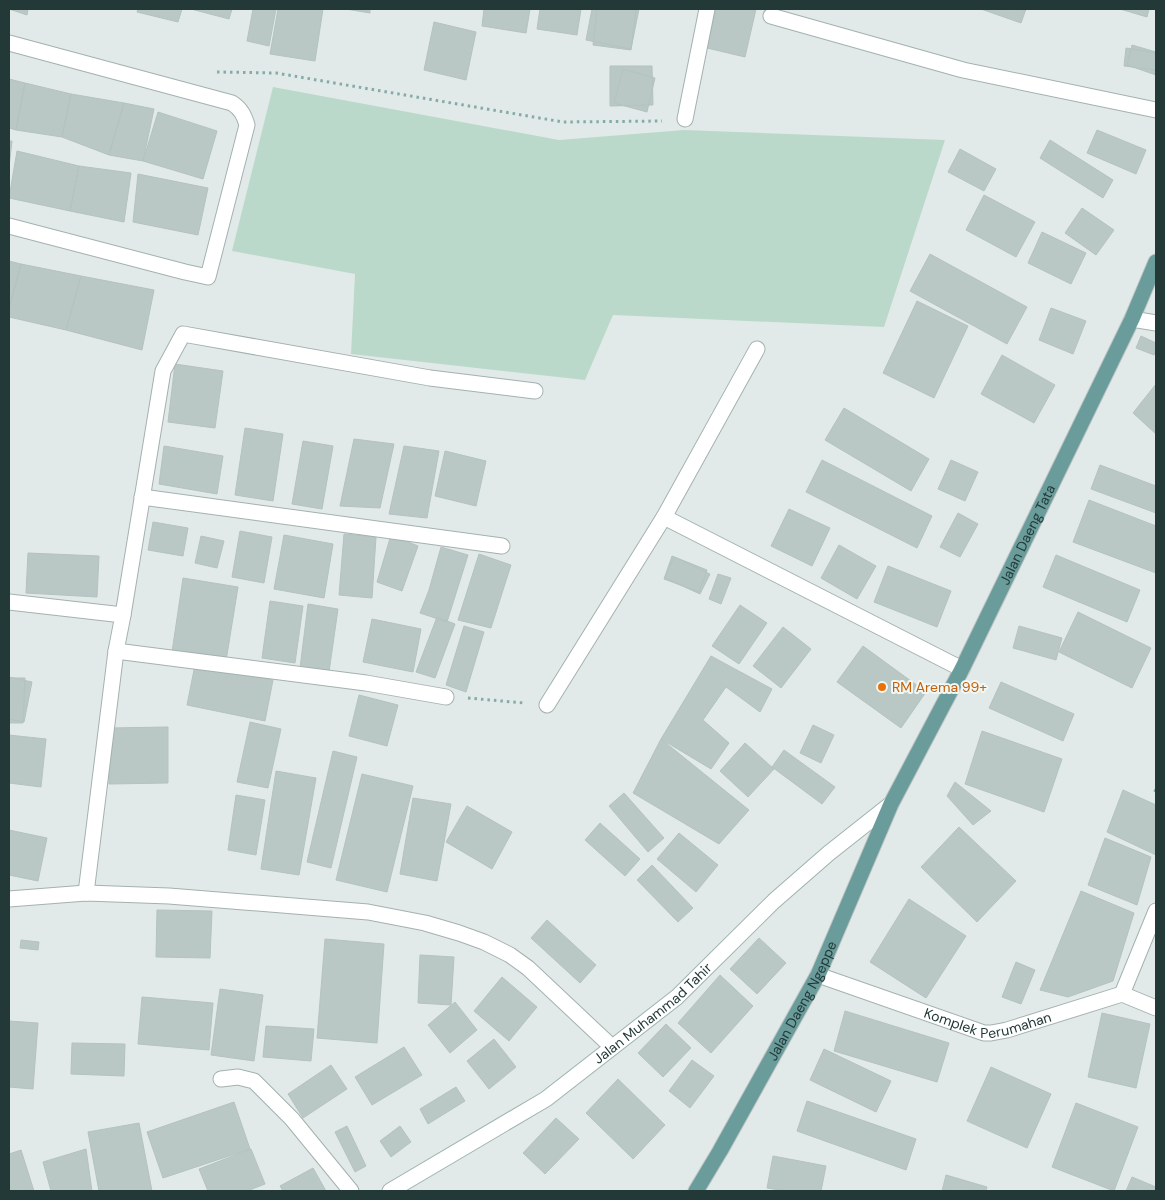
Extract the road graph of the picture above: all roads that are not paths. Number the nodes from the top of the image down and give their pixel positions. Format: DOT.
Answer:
graph roads {
  1 [pos="707,9"];
  2 [pos="771,16"];
  3 [pos="9,43"];
  4 [pos="1156,110"];
  5 [pos="685,119"];
  6 [pos="9,226"];
  7 [pos="1156,262"];
  8 [pos="1132,319"];
  9 [pos="1156,323"];
  10 [pos="757,349"];
  11 [pos="535,391"];
  12 [pos="142,497"];
  13 [pos="664,517"];
  14 [pos="502,546"];
  15 [pos="9,602"];
  16 [pos="123,615"];
  17 [pos="116,651"];
  18 [pos="962,669"];
  19 [pos="446,697"];
  20 [pos="547,705"];
  21 [pos="891,804"];
  22 [pos="86,893"];
  23 [pos="9,899"];
  24 [pos="1156,911"];
  25 [pos="818,975"];
  26 [pos="1122,994"];
  27 [pos="1156,1008"];
  28 [pos="612,1047"];
  29 [pos="221,1079"];
  30 [pos="351,1191"];
  31 [pos="390,1191"];
  32 [pos="696,1191"];
  1 -- 5 [label="street"];
  2 -- 4 [label="street"];
  3 -- 6 [label="street"];
  7 -- 8 [label="main road, Jalan Daeng Tata"];
  8 -- 9 [label="street"];
  8 -- 18 [label="main road, Jalan Daeng Tata"];
  10 -- 13 [label="street"];
  11 -- 12 [label="street"];
  12 -- 14 [label="street"];
  12 -- 16 [label="street"];
  13 -- 18 [label="street"];
  13 -- 20 [label="street"];
  15 -- 16 [label="street"];
  16 -- 17 [label="street"];
  17 -- 19 [label="street"];
  17 -- 22 [label="street"];
  18 -- 21 [label="main road, Jalan Daeng Tata"];
  21 -- 25 [label="main road, Jalan Daeng Ngeppe"];
  21 -- 28 [label="street, Jalan Muhammad Tahir"];
  22 -- 23 [label="street"];
  22 -- 28 [label="street"];
  24 -- 26 [label="street"];
  25 -- 26 [label="street, Komplek Perumahan"];
  25 -- 32 [label="main road, Jalan Daeng Ngeppe"];
  26 -- 27 [label="street"];
  28 -- 31 [label="street, Jalan Muhammad Tahir"];
  29 -- 30 [label="street"];
}
